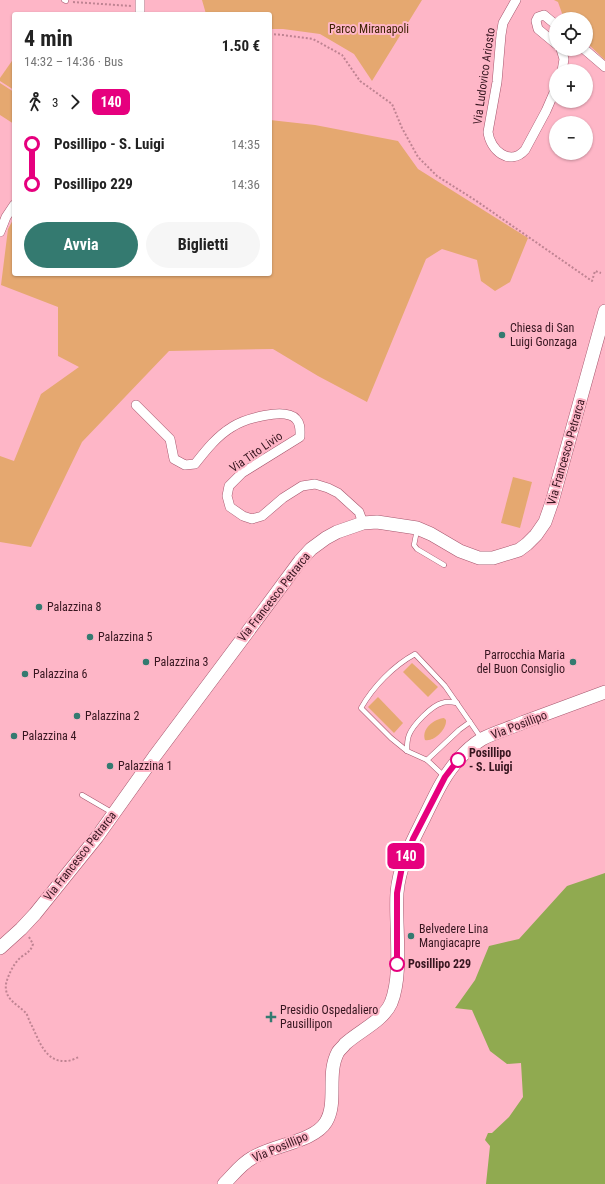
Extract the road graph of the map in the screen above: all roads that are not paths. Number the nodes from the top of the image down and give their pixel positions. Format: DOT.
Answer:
graph roads {
  1 [pos="516,0"];
  2 [pos="549,20"];
  3 [pos="549,38"];
  4 [pos="593,56"];
  5 [pos="605,66"];
  6 [pos="549,104"];
  7 [pos="12,208"];
  8 [pos="0,232"];
  9 [pos="605,311"];
  10 [pos="136,405"];
  11 [pos="363,523"];
  12 [pos="417,528"];
  13 [pos="444,565"];
  14 [pos="605,692"];
  15 [pos="457,703"];
  16 [pos="470,722"];
  17 [pos="482,739"];
  18 [pos="407,751"];
  19 [pos="427,760"];
  20 [pos="445,777"];
  21 [pos="82,795"];
  22 [pos="114,814"];
  23 [pos="0,948"];
  24 [pos="224,1184"];
  1 -- 6 [label="street, Via Ludovico Ariosto"];
  2 -- 3 [label="street"];
  4 -- 5 [label="street"];
  7 -- 8 [label="street"];
  9 -- 12 [label="street, Via Francesco Petrarca"];
  10 -- 11 [label="street, Via Tito Livio"];
  11 -- 12 [label="street, Via Francesco Petrarca"];
  11 -- 22 [label="street, Via Francesco Petrarca"];
  12 -- 13 [label="lane"];
  14 -- 17 [label="street, Via Posillipo"];
  15 -- 16 [label="lane"];
  15 -- 18 [label="lane"];
  15 -- 18 [label="lane"];
  16 -- 17 [label="lane"];
  16 -- 19 [label="lane"];
  17 -- 20 [label="street, Via Posillipo"];
  18 -- 19 [label="lane"];
  19 -- 20 [label="lane"];
  20 -- 24 [label="street, Via Posillipo"];
  21 -- 22 [label="lane"];
  22 -- 23 [label="street, Via Francesco Petrarca"];
}
